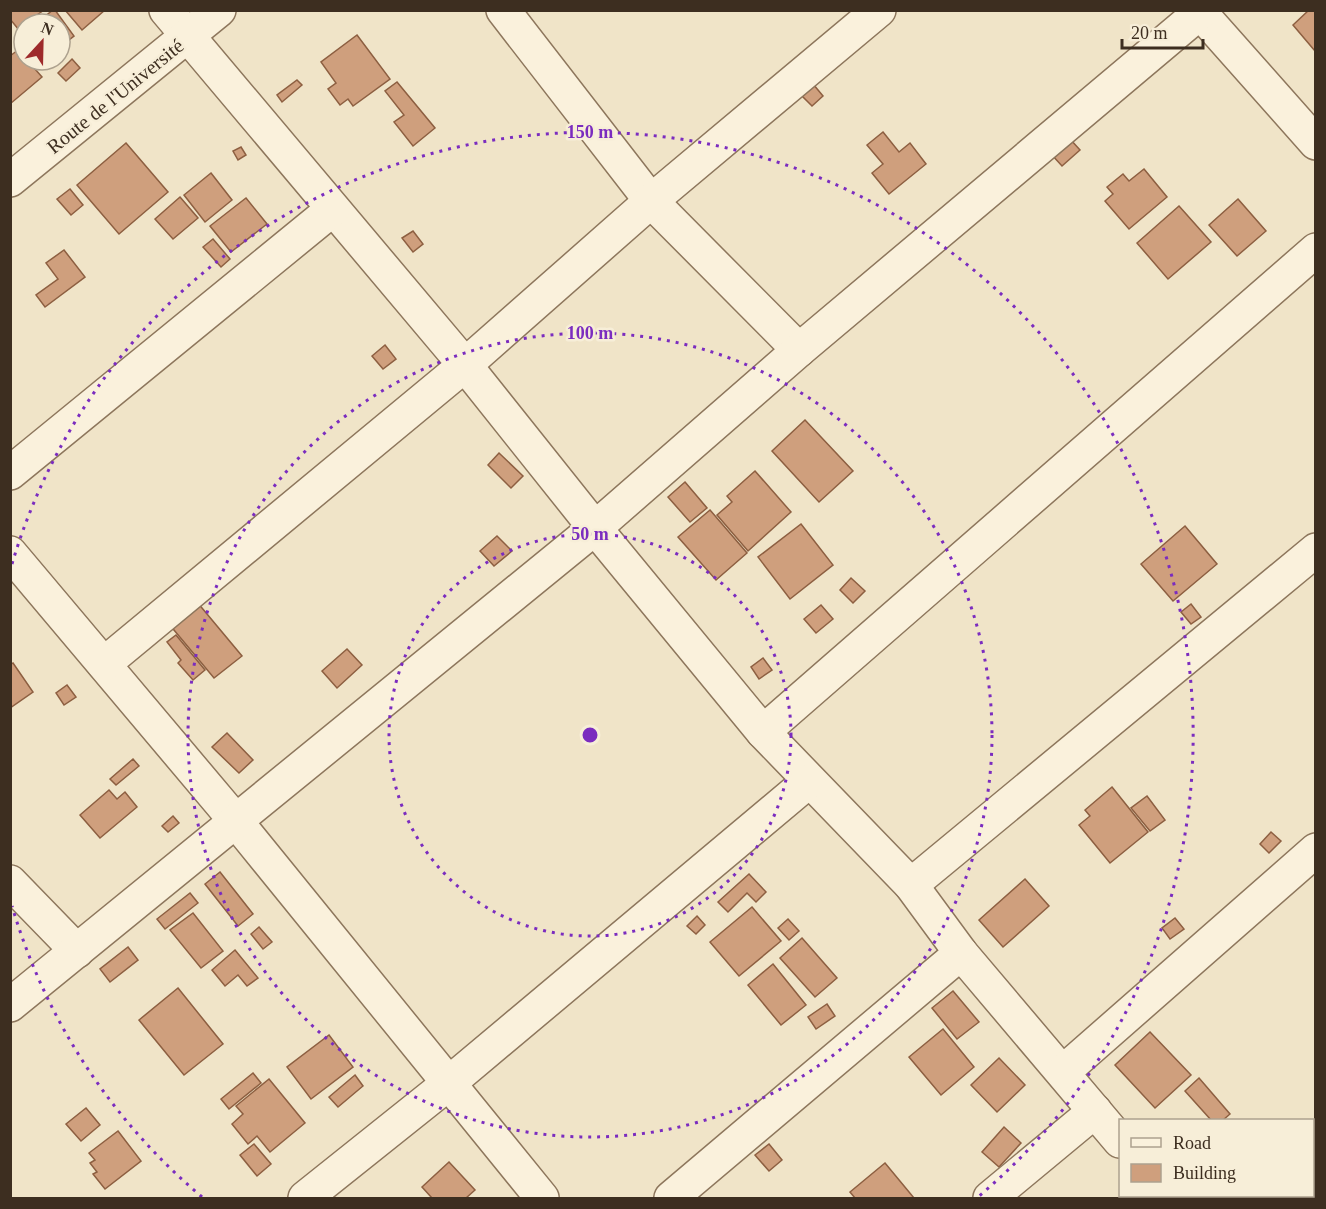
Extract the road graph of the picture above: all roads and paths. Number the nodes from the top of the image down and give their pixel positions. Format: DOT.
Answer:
graph roads {
  1 [pos="166,10"];
  2 [pos="219,10"];
  3 [pos="503,10"];
  4 [pos="879,10"];
  5 [pos="1200,11"];
  6 [pos="188,37"];
  7 [pos="1316,143"];
  8 [pos="10,180"];
  9 [pos="651,201"];
  10 [pos="333,209"];
  11 [pos="1316,250"];
  12 [pos="799,350"];
  13 [pos="465,365"];
  14 [pos="10,473"];
  15 [pos="595,528"];
  16 [pos="1316,550"];
  17 [pos="10,553"];
  18 [pos="104,664"];
  19 [pos="763,732"];
  20 [pos="809,782"];
  21 [pos="235,820"];
  22 [pos="1316,850"];
  23 [pos="10,882"];
  24 [pos="911,885"];
  25 [pos="77,951"];
  26 [pos="961,953"];
  27 [pos="10,1005"];
  28 [pos="1062,1072"];
  29 [pos="448,1083"];
  30 [pos="1095,1111"];
  31 [pos="1119,1140"];
  32 [pos="304,1198"];
  33 [pos="542,1198"];
  34 [pos="671,1198"];
  35 [pos="990,1198"];
  1 -- 6 [label="street"];
  2 -- 6 [label="street, Route de l'Université"];
  3 -- 9 [label="street"];
  4 -- 9 [label="street"];
  5 -- 7 [label="street"];
  5 -- 12 [label="street"];
  6 -- 8 [label="street, Route de l'Université"];
  6 -- 10 [label="street"];
  9 -- 12 [label="street"];
  9 -- 13 [label="street"];
  10 -- 13 [label="street"];
  10 -- 14 [label="street"];
  11 -- 19 [label="street"];
  12 -- 15 [label="street"];
  13 -- 15 [label="street"];
  13 -- 18 [label="street"];
  15 -- 19 [label="street"];
  15 -- 21 [label="street"];
  16 -- 24 [label="street"];
  17 -- 18 [label="street"];
  18 -- 21 [label="street"];
  19 -- 20 [label="street"];
  20 -- 24 [label="street"];
  20 -- 29 [label="street"];
  21 -- 25 [label="street"];
  21 -- 29 [label="street"];
  22 -- 28 [label="street"];
  23 -- 25 [label="street"];
  24 -- 26 [label="street"];
  25 -- 27 [label="street"];
  26 -- 28 [label="street"];
  26 -- 34 [label="street"];
  28 -- 30 [label="street"];
  29 -- 32 [label="street"];
  29 -- 33 [label="street"];
  30 -- 31 [label="street"];
  30 -- 35 [label="street"];
}
